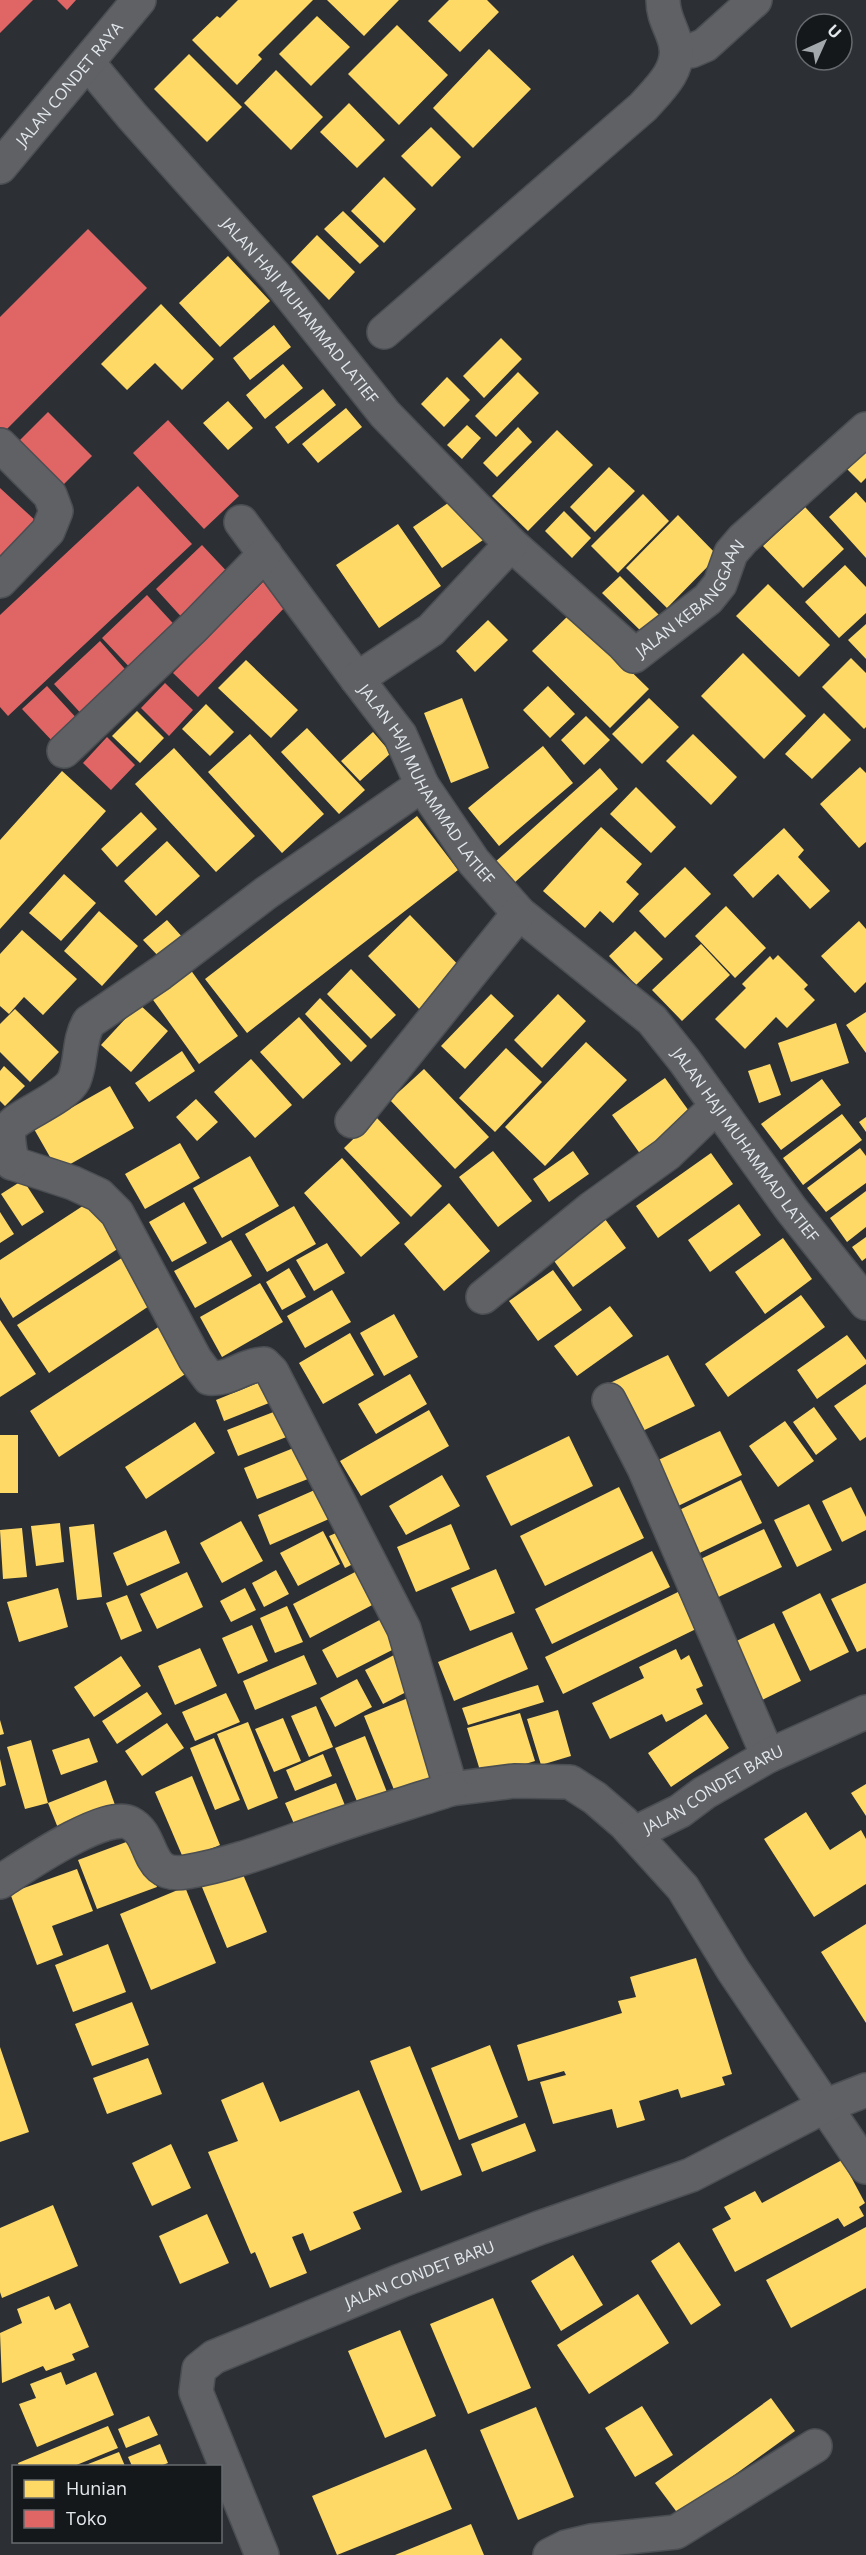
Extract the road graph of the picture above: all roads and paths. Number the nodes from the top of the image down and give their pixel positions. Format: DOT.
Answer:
graph roads {
  1 [pos="663,0"];
  2 [pos="755,0"];
  3 [pos="133,2"];
  4 [pos="676,46"];
  5 [pos="88,63"];
  6 [pos="0,167"];
  7 [pos="384,332"];
  8 [pos="866,429"];
  9 [pos="0,445"];
  10 [pos="241,522"];
  11 [pos="511,544"];
  12 [pos="265,554"];
  13 [pos="0,581"];
  14 [pos="357,679"];
  15 [pos="64,751"];
  16 [pos="422,785"];
  17 [pos="519,913"];
  18 [pos="717,1106"];
  19 [pos="352,1121"];
  20 [pos="6,1167"];
  21 [pos="483,1297"];
  22 [pos="866,1303"];
  23 [pos="609,1400"];
  24 [pos="866,1712"];
  25 [pos="768,1756"];
  26 [pos="451,1789"];
  27 [pos="634,1833"];
  28 [pos="0,1882"];
  29 [pos="866,2090"];
  30 [pos="825,2106"];
  31 [pos="866,2167"];
  32 [pos="815,2446"];
  33 [pos="262,2555"];
  34 [pos="550,2555"];
  1 -- 4 [label="street"];
  2 -- 4 [label="street"];
  3 -- 5 [label="street, JALAN CONDET RAYA"];
  4 -- 7 [label="street"];
  5 -- 6 [label="street, JALAN CONDET RAYA"];
  5 -- 11 [label="street, JALAN HAJI MUHAMMAD LATIEF"];
  8 -- 11 [label="street, JALAN KEBANGGAAN"];
  9 -- 13 [label="street"];
  10 -- 12 [label="street"];
  11 -- 14 [label="street, JALAN HAJI MUHAMMAD LATIEF"];
  12 -- 14 [label="street"];
  12 -- 15 [label="street"];
  14 -- 16 [label="street, JALAN HAJI MUHAMMAD LATIEF"];
  16 -- 17 [label="street, JALAN HAJI MUHAMMAD LATIEF"];
  16 -- 20 [label="street"];
  17 -- 18 [label="street, JALAN HAJI MUHAMMAD LATIEF"];
  17 -- 19 [label="street"];
  18 -- 21 [label="street"];
  18 -- 22 [label="street, JALAN HAJI MUHAMMAD LATIEF"];
  20 -- 26 [label="street"];
  23 -- 25 [label="street"];
  24 -- 25 [label="street, JALAN CONDET BARU"];
  25 -- 27 [label="street, JALAN CONDET BARU"];
  26 -- 27 [label="street"];
  26 -- 28 [label="street"];
  27 -- 30 [label="street, JALAN CONDET BARU"];
  29 -- 30 [label="street, JALAN CONDET BARU"];
  30 -- 31 [label="street, JALAN CONDET BARU"];
  30 -- 33 [label="street, JALAN CONDET BARU"];
  32 -- 34 [label="street"];
}
